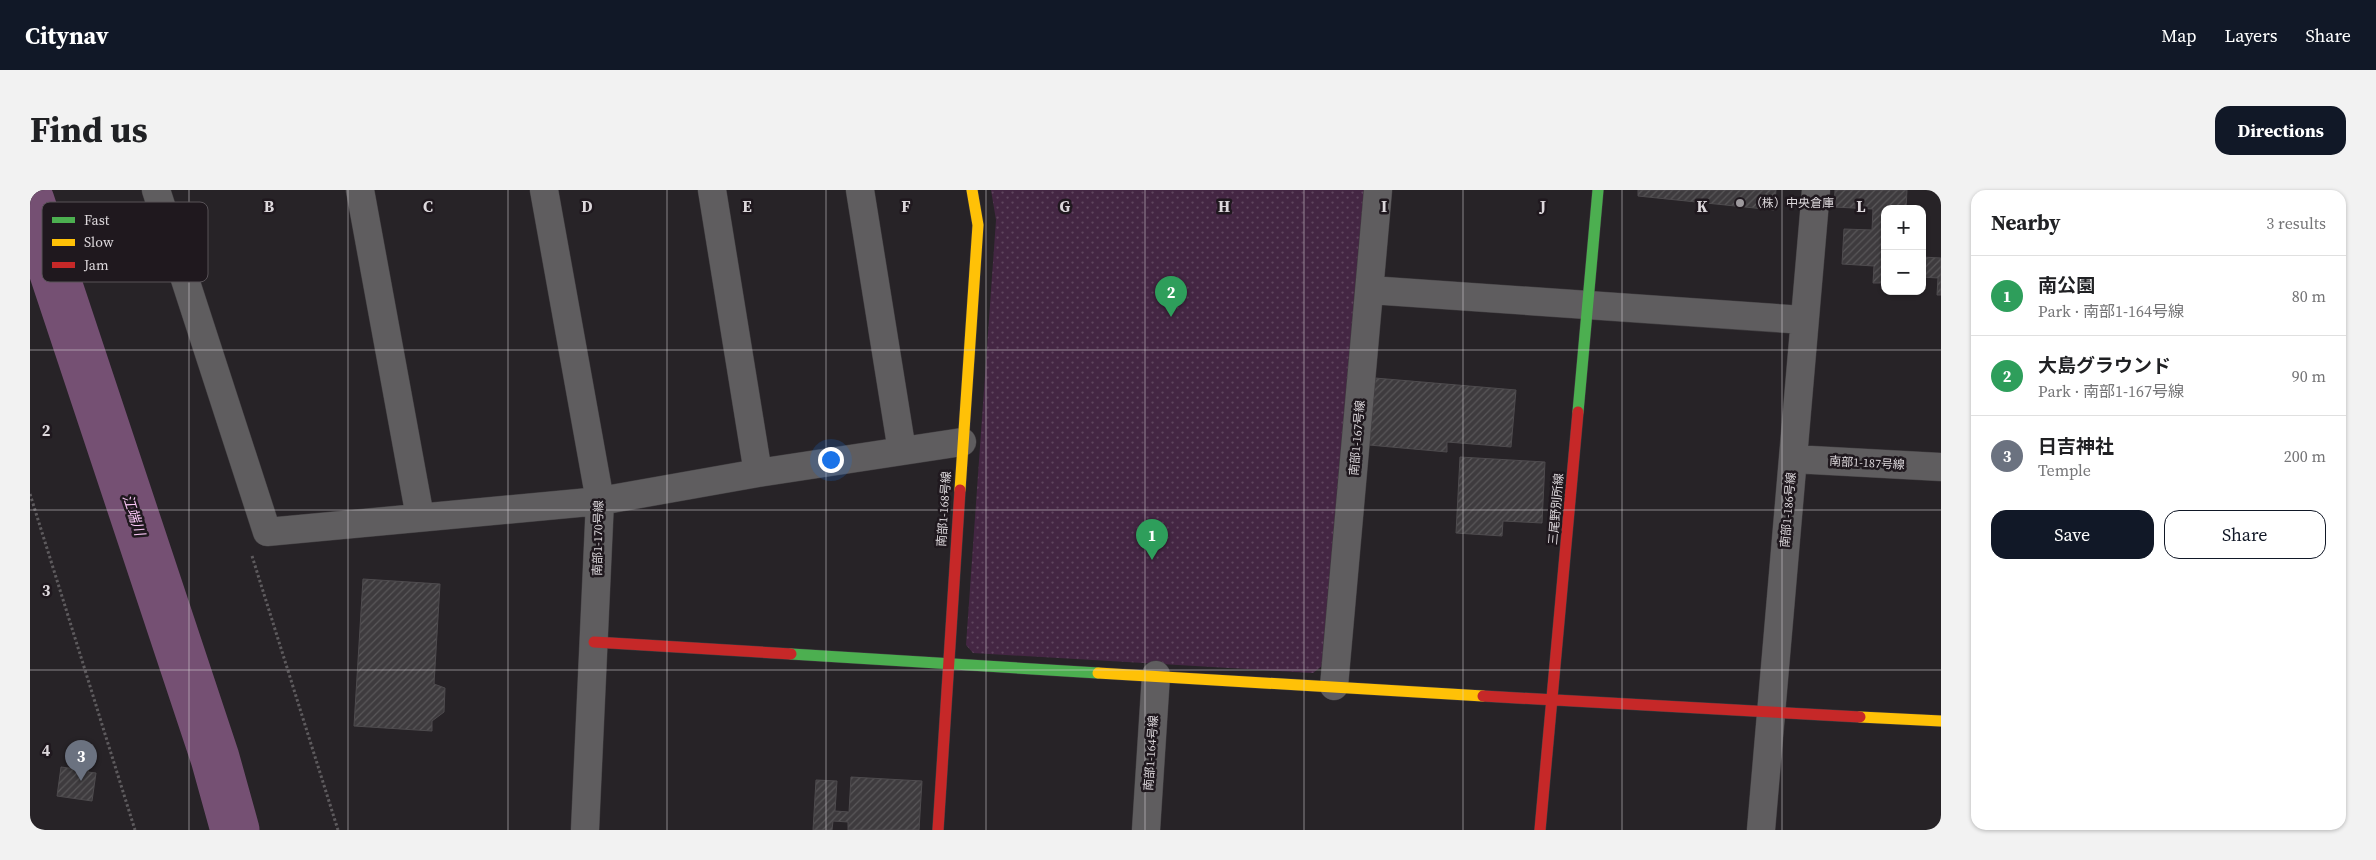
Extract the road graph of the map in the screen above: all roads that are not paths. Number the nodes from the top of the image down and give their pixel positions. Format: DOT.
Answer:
graph roads {
  1 [pos="156,190"];
  2 [pos="360,190"];
  3 [pos="544,190"];
  4 [pos="712,190"];
  5 [pos="860,190"];
  6 [pos="972,190"];
  7 [pos="1378,190"];
  8 [pos="1598,190"];
  9 [pos="1816,190"];
  10 [pos="160,202"];
  11 [pos="186,282"];
  12 [pos="1370,290"];
  13 [pos="1588,304"];
  14 [pos="1804,320"];
  15 [pos="962,442"];
  16 [pos="902,451"];
  17 [pos="1793,460"];
  18 [pos="1941,467"];
  19 [pos="758,473"];
  20 [pos="600,501"];
  21 [pos="420,517"];
  22 [pos="594,642"];
  23 [pos="948,664"];
  24 [pos="1156,675"];
  25 [pos="1334,686"];
  26 [pos="1553,701"];
  27 [pos="1771,712"];
  28 [pos="1941,721"];
  29 [pos="585,830"];
  30 [pos="938,830"];
  31 [pos="1146,830"];
  32 [pos="1540,830"];
  33 [pos="1761,830"];
  1 -- 10 [label="street"];
  2 -- 21 [label="street"];
  3 -- 20 [label="street, 南部1-170号線"];
  4 -- 19 [label="street"];
  5 -- 16 [label="street"];
  6 -- 15 [label="street, 南部1-168号線"];
  7 -- 12 [label="street, 南部1-167号線"];
  8 -- 13 [label="street, 三尾野別所線"];
  9 -- 14 [label="street, 南部1-186号線"];
  11 -- 21 [label="street"];
  12 -- 13 [label="street"];
  12 -- 25 [label="street, 南部1-167号線"];
  13 -- 14 [label="street"];
  13 -- 26 [label="street, 三尾野別所線"];
  14 -- 17 [label="street, 南部1-186号線"];
  15 -- 16 [label="street"];
  15 -- 23 [label="street, 南部1-168号線"];
  16 -- 19 [label="street"];
  17 -- 18 [label="street, 南部1-187号線"];
  17 -- 27 [label="street, 南部1-186号線"];
  19 -- 20 [label="street"];
  20 -- 21 [label="street"];
  20 -- 22 [label="street, 南部1-170号線"];
  22 -- 23 [label="street"];
  22 -- 29 [label="street, 南部1-170号線"];
  23 -- 24 [label="street"];
  23 -- 30 [label="street, 南部1-168号線"];
  24 -- 25 [label="street"];
  24 -- 31 [label="street, 南部1-164号線"];
  25 -- 26 [label="street"];
  26 -- 27 [label="street"];
  26 -- 32 [label="street, 三尾野別所線"];
  27 -- 28 [label="street"];
  27 -- 33 [label="street, 南部1-186号線"];
}
